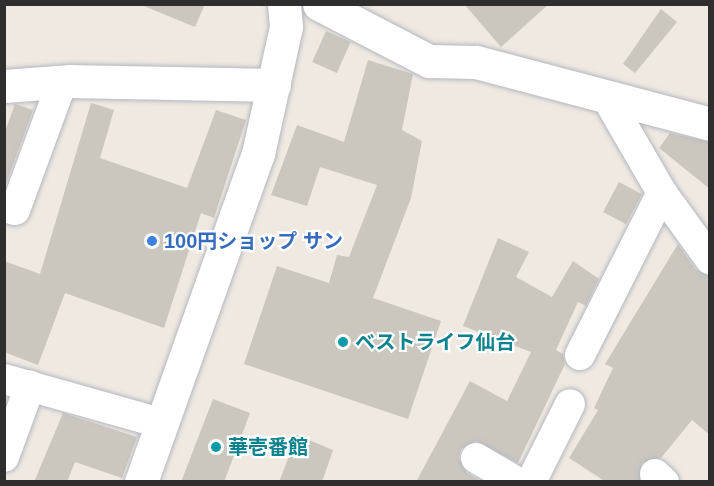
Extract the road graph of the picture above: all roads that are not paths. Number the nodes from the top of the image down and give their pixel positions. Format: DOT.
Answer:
graph roads {
  1 [pos="284,4"];
  2 [pos="319,4"];
  3 [pos="62,82"];
  4 [pos="274,85"];
  5 [pos="4,86"];
  6 [pos="607,98"];
  7 [pos="710,124"];
  8 [pos="662,193"];
  9 [pos="4,207"];
  10 [pos="710,259"];
  11 [pos="580,355"];
  12 [pos="17,382"];
  13 [pos="570,404"];
  14 [pos="161,423"];
  15 [pos="4,457"];
  16 [pos="476,458"];
  17 [pos="141,482"];
  18 [pos="517,482"];
  19 [pos="531,482"];
  1 -- 4 [label="street"];
  2 -- 6 [label="street"];
  3 -- 4 [label="street"];
  3 -- 5 [label="street"];
  3 -- 9 [label="street"];
  4 -- 14 [label="street"];
  6 -- 7 [label="street"];
  6 -- 8 [label="street"];
  8 -- 10 [label="street"];
  8 -- 11 [label="street"];
  12 -- 14 [label="street"];
  12 -- 15 [label="street"];
  13 -- 19 [label="street"];
  14 -- 17 [label="street"];
  16 -- 18 [label="street"];
}
